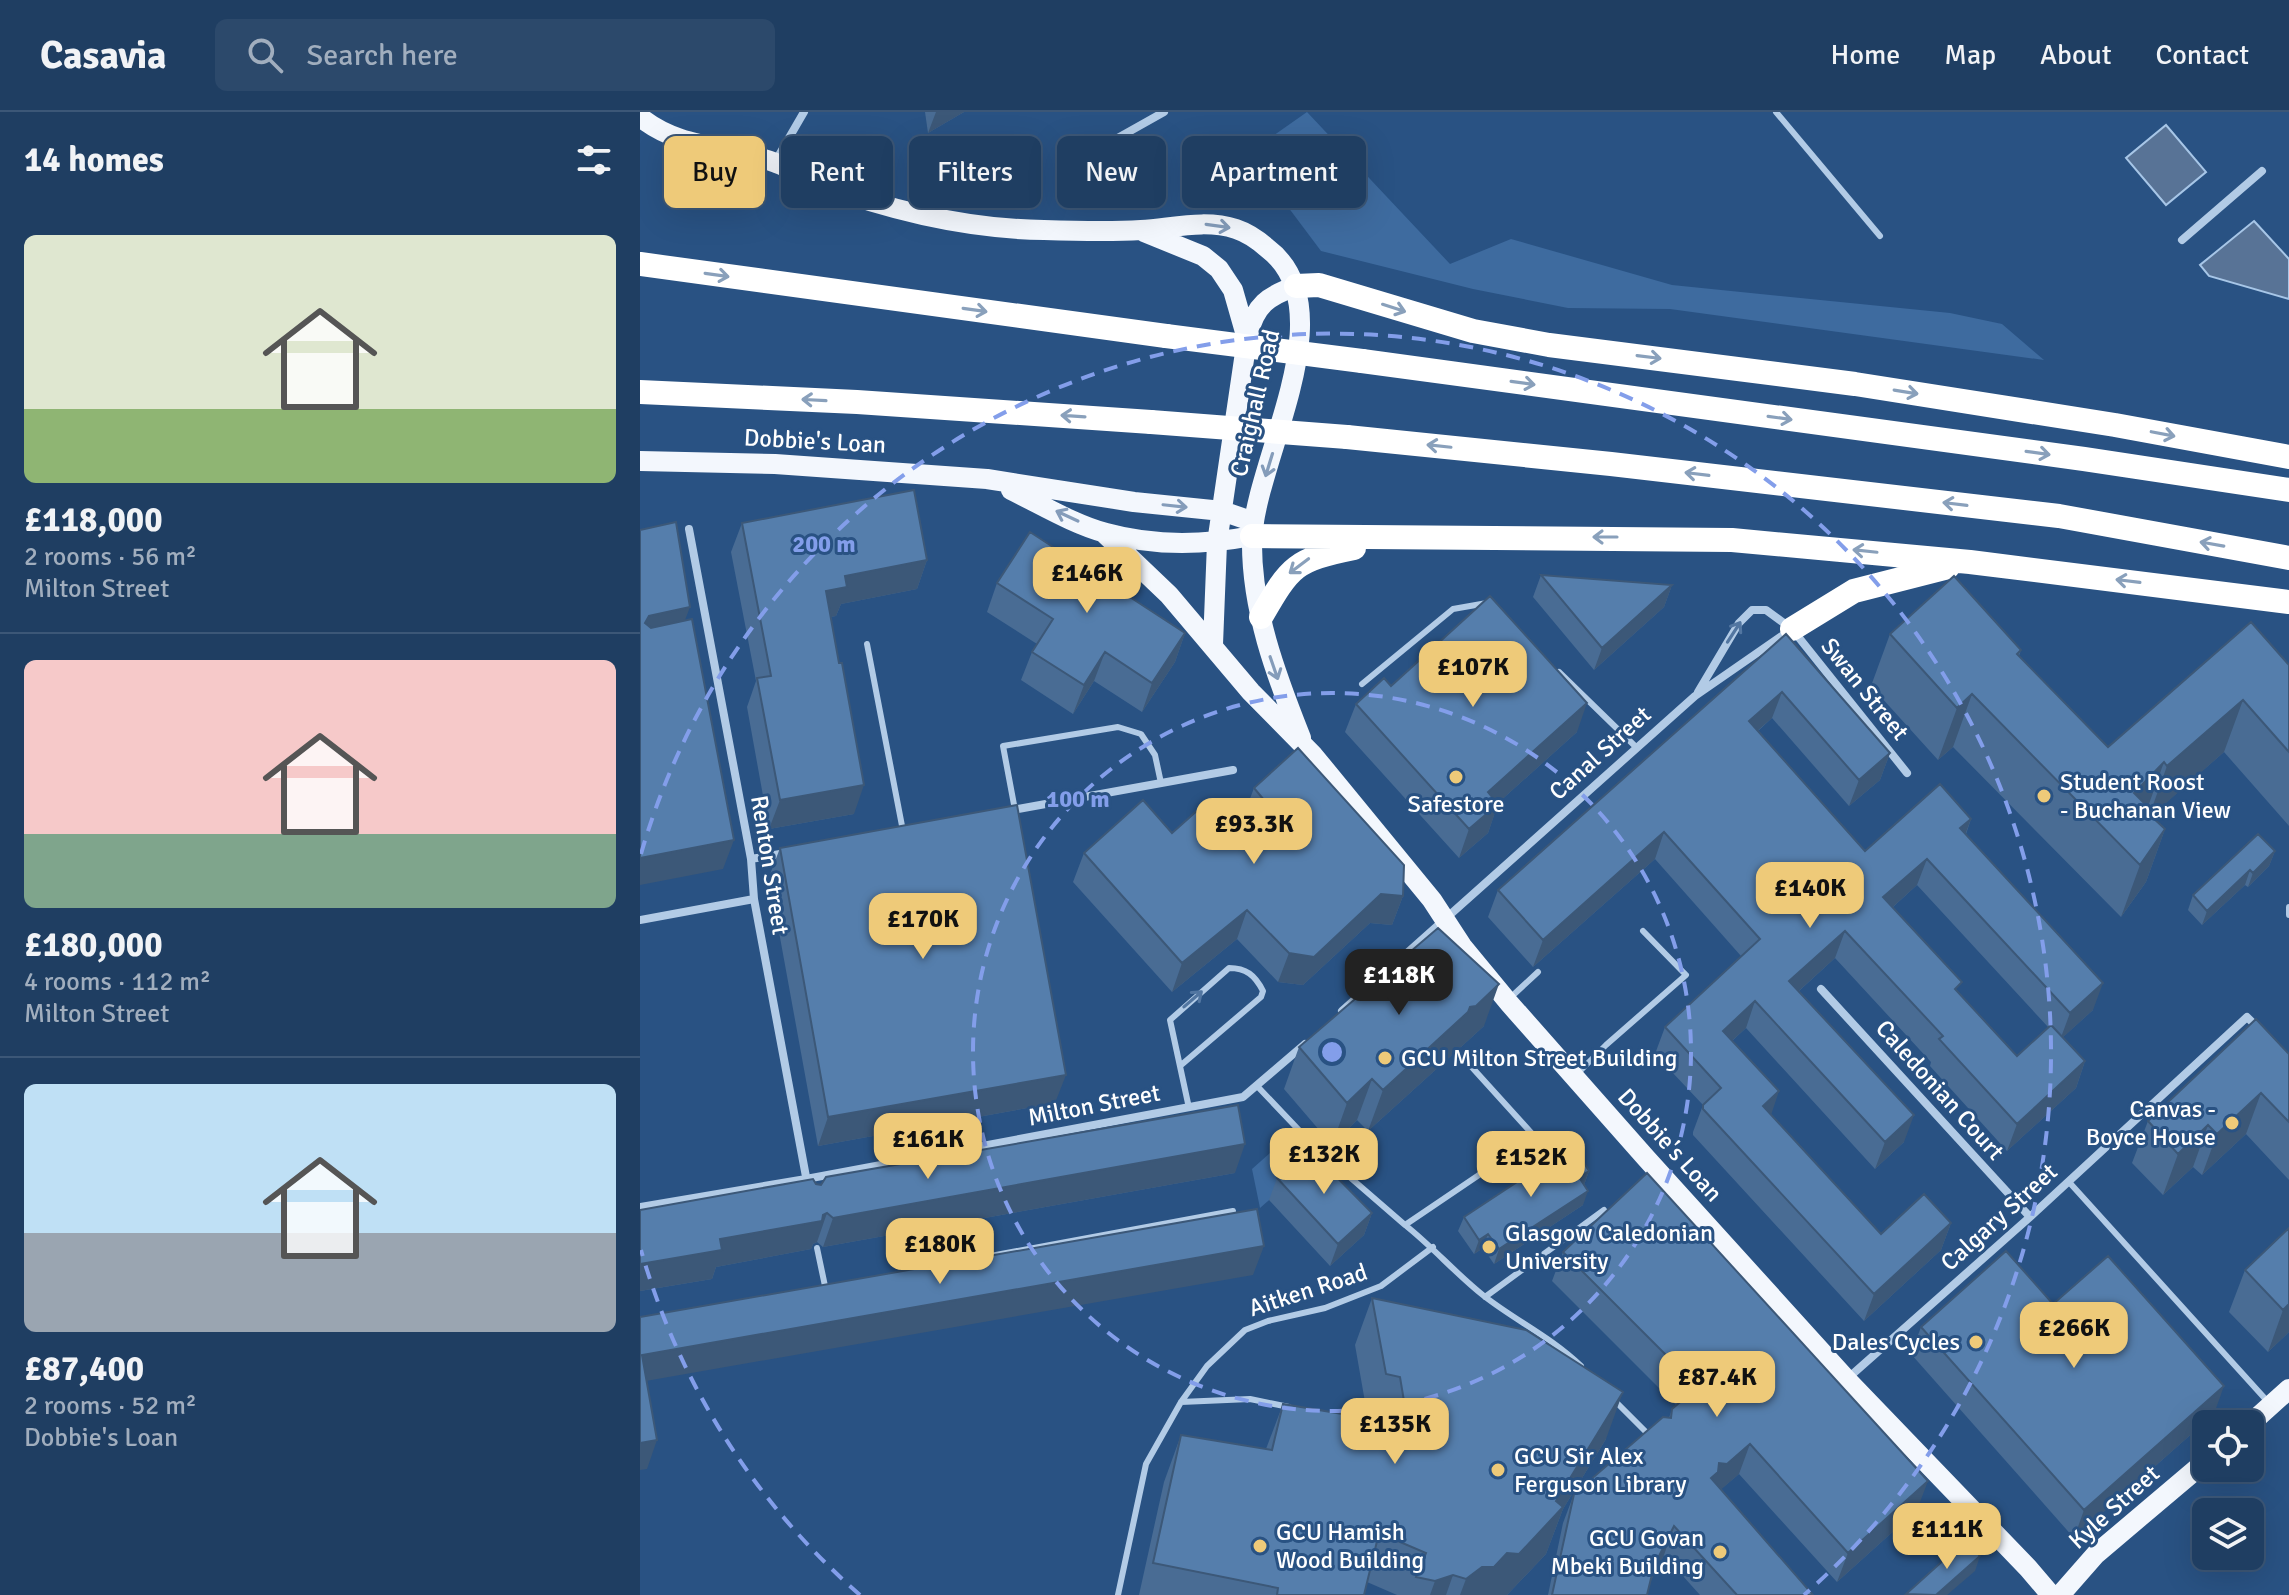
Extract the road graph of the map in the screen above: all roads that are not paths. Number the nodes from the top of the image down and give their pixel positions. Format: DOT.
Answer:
graph roads {
  1 [pos="804,112"];
  2 [pos="1164,112"];
  3 [pos="1776,112"];
  4 [pos="640,117"];
  5 [pos="1121,136"];
  6 [pos="775,162"];
  7 [pos="2262,171"];
  8 [pos="1140,230"];
  9 [pos="1880,236"];
  10 [pos="2182,240"];
  11 [pos="640,264"];
  12 [pos="1308,286"];
  13 [pos="1247,339"];
  14 [pos="648,391"];
  15 [pos="2289,457"];
  16 [pos="640,461"];
  17 [pos="987,479"];
  18 [pos="2289,490"];
  19 [pos="1222,511"];
  20 [pos="689,529"];
  21 [pos="1253,529"];
  22 [pos="1104,533"];
  23 [pos="1400,539"];
  24 [pos="1217,543"];
  25 [pos="2289,558"];
  26 [pos="1970,562"];
  27 [pos="2289,602"];
  28 [pos="1499,614"];
  29 [pos="1261,617"];
  30 [pos="1792,629"];
  31 [pos="709,636"];
  32 [pos="695,639"];
  33 [pos="867,644"];
  34 [pos="1213,644"];
  35 [pos="1556,670"];
  36 [pos="1362,684"];
  37 [pos="1695,696"];
  38 [pos="1304,747"];
  39 [pos="1637,748"];
  40 [pos="1233,770"];
  41 [pos="1907,773"];
  42 [pos="1161,783"];
  43 [pos="1015,810"];
  44 [pos="1001,813"];
  45 [pos="917,828"];
  46 [pos="903,831"];
  47 [pos="887,834"];
  48 [pos="796,851"];
  49 [pos="751,859"];
  50 [pos="754,899"];
  51 [pos="2289,907"];
  52 [pos="2289,915"];
  53 [pos="1445,919"];
  54 [pos="640,920"];
  55 [pos="1643,931"];
  56 [pos="1538,972"];
  57 [pos="1821,989"];
  58 [pos="1507,1000"];
  59 [pos="1339,1014"];
  60 [pos="1315,1035"];
  61 [pos="2268,1039"];
  62 [pos="1459,1053"];
  63 [pos="1180,1066"];
  64 [pos="1574,1077"];
  65 [pos="1258,1087"];
  66 [pos="1189,1108"];
  67 [pos="806,1179"];
  68 [pos="2069,1182"];
  69 [pos="807,1193"];
  70 [pos="640,1207"];
  71 [pos="1604,1210"];
  72 [pos="1233,1211"];
  73 [pos="2030,1217"];
  74 [pos="1405,1225"];
  75 [pos="1433,1247"];
  76 [pos="817,1248"];
  77 [pos="966,1260"];
  78 [pos="841,1283"];
  79 [pos="825,1286"];
  80 [pos="810,1289"];
  81 [pos="1485,1297"];
  82 [pos="1590,1375"];
  83 [pos="1847,1380"];
  84 [pos="2289,1389"];
  85 [pos="1612,1398"];
  86 [pos="1181,1402"];
  87 [pos="2271,1406"];
  88 [pos="1291,1408"];
  89 [pos="2264,1412"];
  90 [pos="1657,1442"];
  91 [pos="2192,1473"];
  92 [pos="1118,1595"];
  93 [pos="2051,1595"];
  94 [pos="2060,1595"];
  1 -- 6 [label="street"];
  2 -- 5 [label="street"];
  3 -- 9 [label="lane"];
  4 -- 6 [label="main road, Craighall Road"];
  6 -- 8 [label="main road, Craighall Road"];
  7 -- 10 [label="street"];
  8 -- 12 [label="main road, Craighall Road, one-way"];
  8 -- 13 [label="main road, Craighall Road"];
  11 -- 18 [label="highway, one-way, bridge"];
  12 -- 13 [label="main road"];
  12 -- 15 [label="highway, one-way"];
  12 -- 21 [label="main road, Craighall Road, one-way"];
  13 -- 19 [label="main road, Craighall Road"];
  25 -- 14 [label="highway, one-way, bridge"];
  16 -- 17 [label="main road, Dobbie's Loan"];
  17 -- 19 [label="main road, Dobbie's Loan, one-way"];
  22 -- 17 [label="main road, Dobbie's Loan, one-way"];
  19 -- 21 [label="main road, Dobbie's Loan"];
  19 -- 24 [label="main road"];
  20 -- 31 [label="street, Renton Street"];
  21 -- 23 [label="highway"];
  21 -- 24 [label="main road, Dobbie's Loan"];
  21 -- 29 [label="main road, Dobbie's Loan"];
  22 -- 24 [label="main road, Dobbie's Loan"];
  22 -- 34 [label="main road, Dobbie's Loan"];
  26 -- 23 [label="highway, one-way"];
  23 -- 29 [label="highway, one-way"];
  24 -- 34 [label="main road"];
  27 -- 26 [label="highway, one-way"];
  26 -- 30 [label="highway"];
  28 -- 36 [label="lane"];
  29 -- 38 [label="main road, Dobbie's Loan, one-way"];
  30 -- 37 [label="street, Canal Street"];
  37 -- 30 [label="street, one-way"];
  30 -- 41 [label="street, Swan Street"];
  31 -- 32 [label="lane"];
  31 -- 49 [label="street, Renton Street"];
  33 -- 46 [label="lane"];
  34 -- 38 [label="main road, Dobbie's Loan"];
  35 -- 39 [label="lane"];
  37 -- 39 [label="street, Canal Street"];
  38 -- 53 [label="main road, Dobbie's Loan"];
  39 -- 53 [label="street, Canal Street"];
  40 -- 42 [label="street"];
  42 -- 43 [label="street"];
  42 -- 43 [label="lane"];
  43 -- 44 [label="street"];
  45 -- 46 [label="street"];
  46 -- 47 [label="street"];
  48 -- 49 [label="street"];
  49 -- 50 [label="street, Renton Street"];
  50 -- 54 [label="street"];
  50 -- 67 [label="street, Renton Street"];
  51 -- 52 [label="lane"];
  53 -- 58 [label="main road, Dobbie's Loan"];
  53 -- 59 [label="street"];
  55 -- 64 [label="lane"];
  56 -- 58 [label="lane"];
  57 -- 73 [label="street, Caledonian Court"];
  58 -- 64 [label="main road, Dobbie's Loan"];
  60 -- 65 [label="street, Milton Street"];
  61 -- 68 [label="street, Calgary Street"];
  62 -- 74 [label="lane"];
  63 -- 63 [label="lane, one-way"];
  63 -- 66 [label="lane"];
  64 -- 83 [label="main road, Dobbie's Loan"];
  65 -- 66 [label="street, Milton Street"];
  65 -- 74 [label="lane"];
  66 -- 67 [label="street, Milton Street"];
  67 -- 69 [label="street, Renton Street"];
  67 -- 70 [label="street, Milton Street"];
  68 -- 73 [label="street, Calgary Street"];
  68 -- 87 [label="lane"];
  71 -- 81 [label="lane"];
  72 -- 77 [label="lane"];
  73 -- 83 [label="street, Calgary Street"];
  74 -- 75 [label="lane"];
  75 -- 81 [label="lane"];
  75 -- 86 [label="lane, Aitken Road"];
  76 -- 79 [label="lane"];
  78 -- 79 [label="lane"];
  79 -- 80 [label="lane"];
  81 -- 82 [label="lane"];
  83 -- 93 [label="main road, Dobbie's Loan"];
  84 -- 87 [label="main road"];
  85 -- 90 [label="lane"];
  86 -- 88 [label="lane"];
  86 -- 92 [label="lane, Aitken Road"];
  87 -- 89 [label="main road"];
  91 -- 94 [label="main road, Kyle Street"];
}
